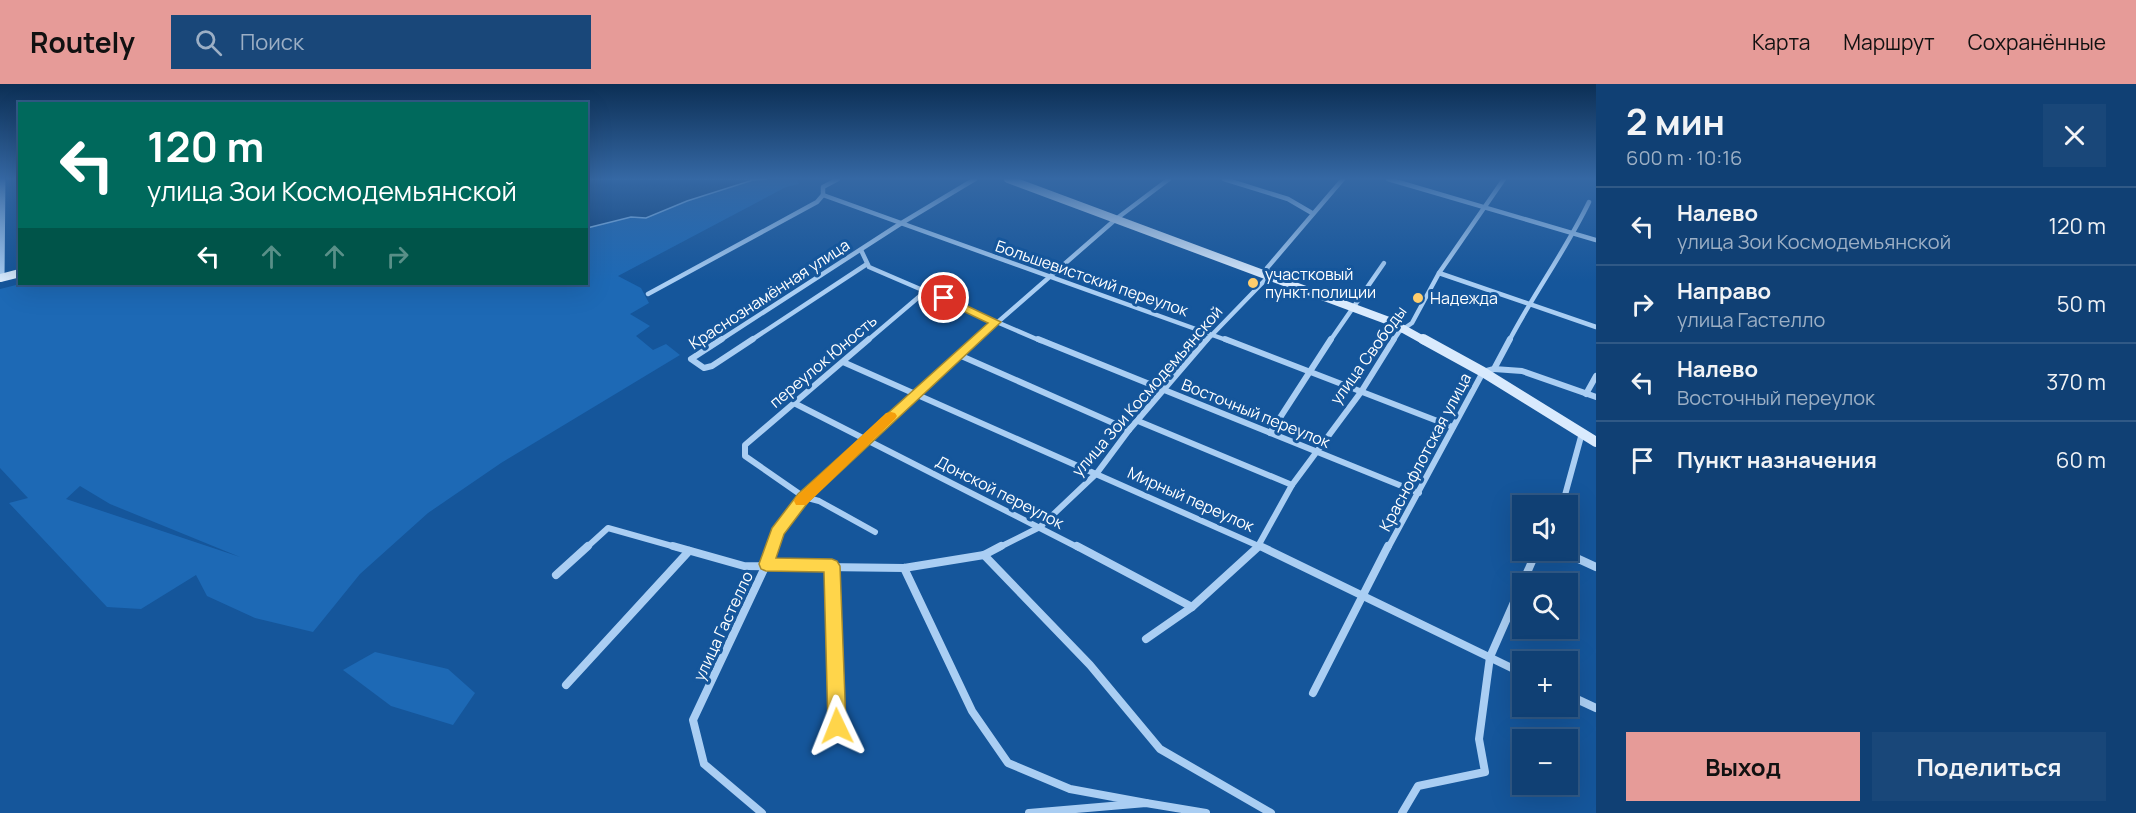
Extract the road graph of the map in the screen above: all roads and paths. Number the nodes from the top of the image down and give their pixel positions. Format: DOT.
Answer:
graph roads {
  1 [pos="1,213"];
  2 [pos="797,213"];
  3 [pos="871,213"];
  4 [pos="918,213"];
  5 [pos="1100,213"];
  6 [pos="1124,213"];
  7 [pos="1312,213"];
  8 [pos="1482,213"];
  9 [pos="1506,213"];
  10 [pos="1583,213"];
  11 [pos="1116,219"];
  12 [pos="900,224"];
  13 [pos="1574,234"];
  14 [pos="1596,240"];
  15 [pos="861,250"];
  16 [pos="1384,263"];
  17 [pos="867,264"];
  18 [pos="1439,273"];
  19 [pos="18,274"];
  20 [pos="1269,276"];
  21 [pos="1048,277"];
  22 [pos="0,278"];
  23 [pos="927,290"];
  24 [pos="648,294"];
  25 [pos="1529,303"];
  26 [pos="1352,307"];
  27 [pos="995,322"];
  28 [pos="1596,327"];
  29 [pos="1405,329"];
  30 [pos="1212,334"];
  31 [pos="959,355"];
  32 [pos="843,362"];
  33 [pos="1494,369"];
  34 [pos="1309,371"];
  35 [pos="1484,372"];
  36 [pos="1596,376"];
  37 [pos="1164,391"];
  38 [pos="1361,392"];
  39 [pos="1587,393"];
  40 [pos="914,395"];
  41 [pos="1596,397"];
  42 [pos="794,403"];
  43 [pos="1138,421"];
  44 [pos="1453,427"];
  45 [pos="1130,430"];
  46 [pos="1582,432"];
  47 [pos="1270,433"];
  48 [pos="865,439"];
  49 [pos="1596,442"];
  50 [pos="1316,451"];
  51 [pos="1097,472"];
  52 [pos="1292,485"];
  53 [pos="1419,493"];
  54 [pos="1565,495"];
  55 [pos="804,498"];
  56 [pos="1040,527"];
  57 [pos="875,532"];
  58 [pos="1259,546"];
  59 [pos="689,551"];
  60 [pos="984,555"];
  61 [pos="1578,559"];
  62 [pos="1532,561"];
  63 [pos="766,564"];
  64 [pos="832,566"];
  65 [pos="1596,567"];
  66 [pos="904,568"];
  67 [pos="556,575"];
  68 [pos="1362,595"];
  69 [pos="1192,607"];
  70 [pos="1146,639"];
  71 [pos="1490,657"];
  72 [pos="1512,668"];
  73 [pos="566,685"];
  74 [pos="1313,693"];
  75 [pos="1578,700"];
  76 [pos="1596,708"];
  77 [pos="837,726"];
  78 [pos="1146,803"];
  79 [pos="762,813"];
  80 [pos="1029,813"];
  81 [pos="1206,813"];
  82 [pos="1271,813"];
  83 [pos="1402,813"];
  1 -- 22 [label="street"];
  2 -- 24 [label="street"];
  3 -- 12 [label="street, Большевистский переулок"];
  4 -- 12 [label="street, Краснознамённая улица"];
  5 -- 11 [label="main road"];
  6 -- 11 [label="street, улица Гастелло"];
  7 -- 20 [label="street, улица Зои Космодемьянской"];
  8 -- 18 [label="street, улица Свободы"];
  9 -- 13 [label="street"];
  10 -- 13 [label="street, Краснофлотская улица"];
  11 -- 20 [label="main road"];
  11 -- 21 [label="street, улица Гастелло"];
  12 -- 15 [label="street, Краснознамённая улица"];
  12 -- 21 [label="street, Большевистский переулок"];
  13 -- 14 [label="street"];
  13 -- 25 [label="street, Краснофлотская улица"];
  15 -- 17 [label="street"];
  15 -- 17 [label="street, Краснознамённая улица"];
  16 -- 26 [label="street"];
  17 -- 23 [label="street, Восточный переулок"];
  18 -- 25 [label="street"];
  18 -- 29 [label="street, улица Свободы"];
  19 -- 22 [label="main road"];
  20 -- 26 [label="main road"];
  20 -- 30 [label="street, улица Зои Космодемьянской"];
  21 -- 27 [label="street, улица Гастелло"];
  21 -- 30 [label="street, Большевистский переулок"];
  23 -- 27 [label="street, Восточный переулок"];
  23 -- 32 [label="street, переулок Юность"];
  25 -- 28 [label="street"];
  25 -- 33 [label="street, Краснофлотская улица"];
  26 -- 29 [label="main road"];
  26 -- 34 [label="street"];
  27 -- 31 [label="street, улица Гастелло"];
  27 -- 37 [label="street, Восточный переулок"];
  29 -- 35 [label="main road"];
  29 -- 38 [label="street, улица Свободы"];
  30 -- 34 [label="street, Большевистский переулок"];
  30 -- 37 [label="street, улица Зои Космодемьянской"];
  31 -- 40 [label="street, улица Гастелло"];
  31 -- 45 [label="street"];
  32 -- 40 [label="street, Мирный переулок"];
  32 -- 42 [label="street, переулок Юность"];
  33 -- 35 [label="street, Краснофлотская улица"];
  33 -- 39 [label="street"];
  34 -- 38 [label="street, Большевистский переулок"];
  34 -- 47 [label="street"];
  35 -- 44 [label="street, Краснофлотская улица"];
  35 -- 46 [label="main road"];
  36 -- 39 [label="street"];
  37 -- 43 [label="street, улица Зои Космодемьянской"];
  37 -- 47 [label="street, Восточный переулок"];
  38 -- 44 [label="street, Большевистский переулок"];
  38 -- 50 [label="street, улица Свободы"];
  39 -- 41 [label="street"];
  40 -- 48 [label="street, улица Гастелло"];
  40 -- 51 [label="street, Мирный переулок"];
  42 -- 48 [label="street, Донской переулок"];
  42 -- 55 [label="street, переулок Юность"];
  43 -- 45 [label="street, улица Зои Космодемьянской"];
  43 -- 52 [label="street"];
  44 -- 53 [label="street, Краснофлотская улица"];
  45 -- 51 [label="street, улица Зои Космодемьянской"];
  46 -- 49 [label="main road"];
  46 -- 54 [label="street"];
  47 -- 50 [label="street, Восточный переулок"];
  48 -- 55 [label="street, улица Гастелло"];
  48 -- 56 [label="street, Донской переулок"];
  50 -- 52 [label="street, улица Свободы"];
  50 -- 53 [label="street, Восточный переулок"];
  51 -- 56 [label="street, улица Зои Космодемьянской"];
  51 -- 58 [label="street, Мирный переулок"];
  52 -- 58 [label="street, улица Свободы"];
  53 -- 68 [label="street, Краснофлотская улица"];
  55 -- 57 [label="street"];
  55 -- 63 [label="street, улица Гастелло"];
  56 -- 60 [label="street, улица Зои Космодемьянской"];
  56 -- 69 [label="street, Донской переулок"];
  58 -- 68 [label="street, Мирный переулок"];
  58 -- 69 [label="street, улица Свободы"];
  59 -- 63 [label="street, улица Зои Космодемьянской"];
  59 -- 67 [label="street, улица Зои Космодемьянской"];
  59 -- 73 [label="street"];
  60 -- 66 [label="street, улица Зои Космодемьянской"];
  60 -- 82 [label="street"];
  61 -- 65 [label="street"];
  62 -- 71 [label="street"];
  63 -- 64 [label="street, улица Зои Космодемьянской"];
  63 -- 79 [label="street, улица Гастелло"];
  64 -- 66 [label="street, улица Зои Космодемьянской"];
  64 -- 77 [label="street"];
  66 -- 78 [label="street"];
  68 -- 71 [label="street, Мирный переулок"];
  68 -- 74 [label="street, Краснофлотская улица"];
  69 -- 70 [label="street, улица Свободы"];
  71 -- 72 [label="street, Мирный переулок"];
  71 -- 83 [label="street"];
  75 -- 76 [label="street"];
  78 -- 80 [label="street"];
  78 -- 81 [label="street"];
}
